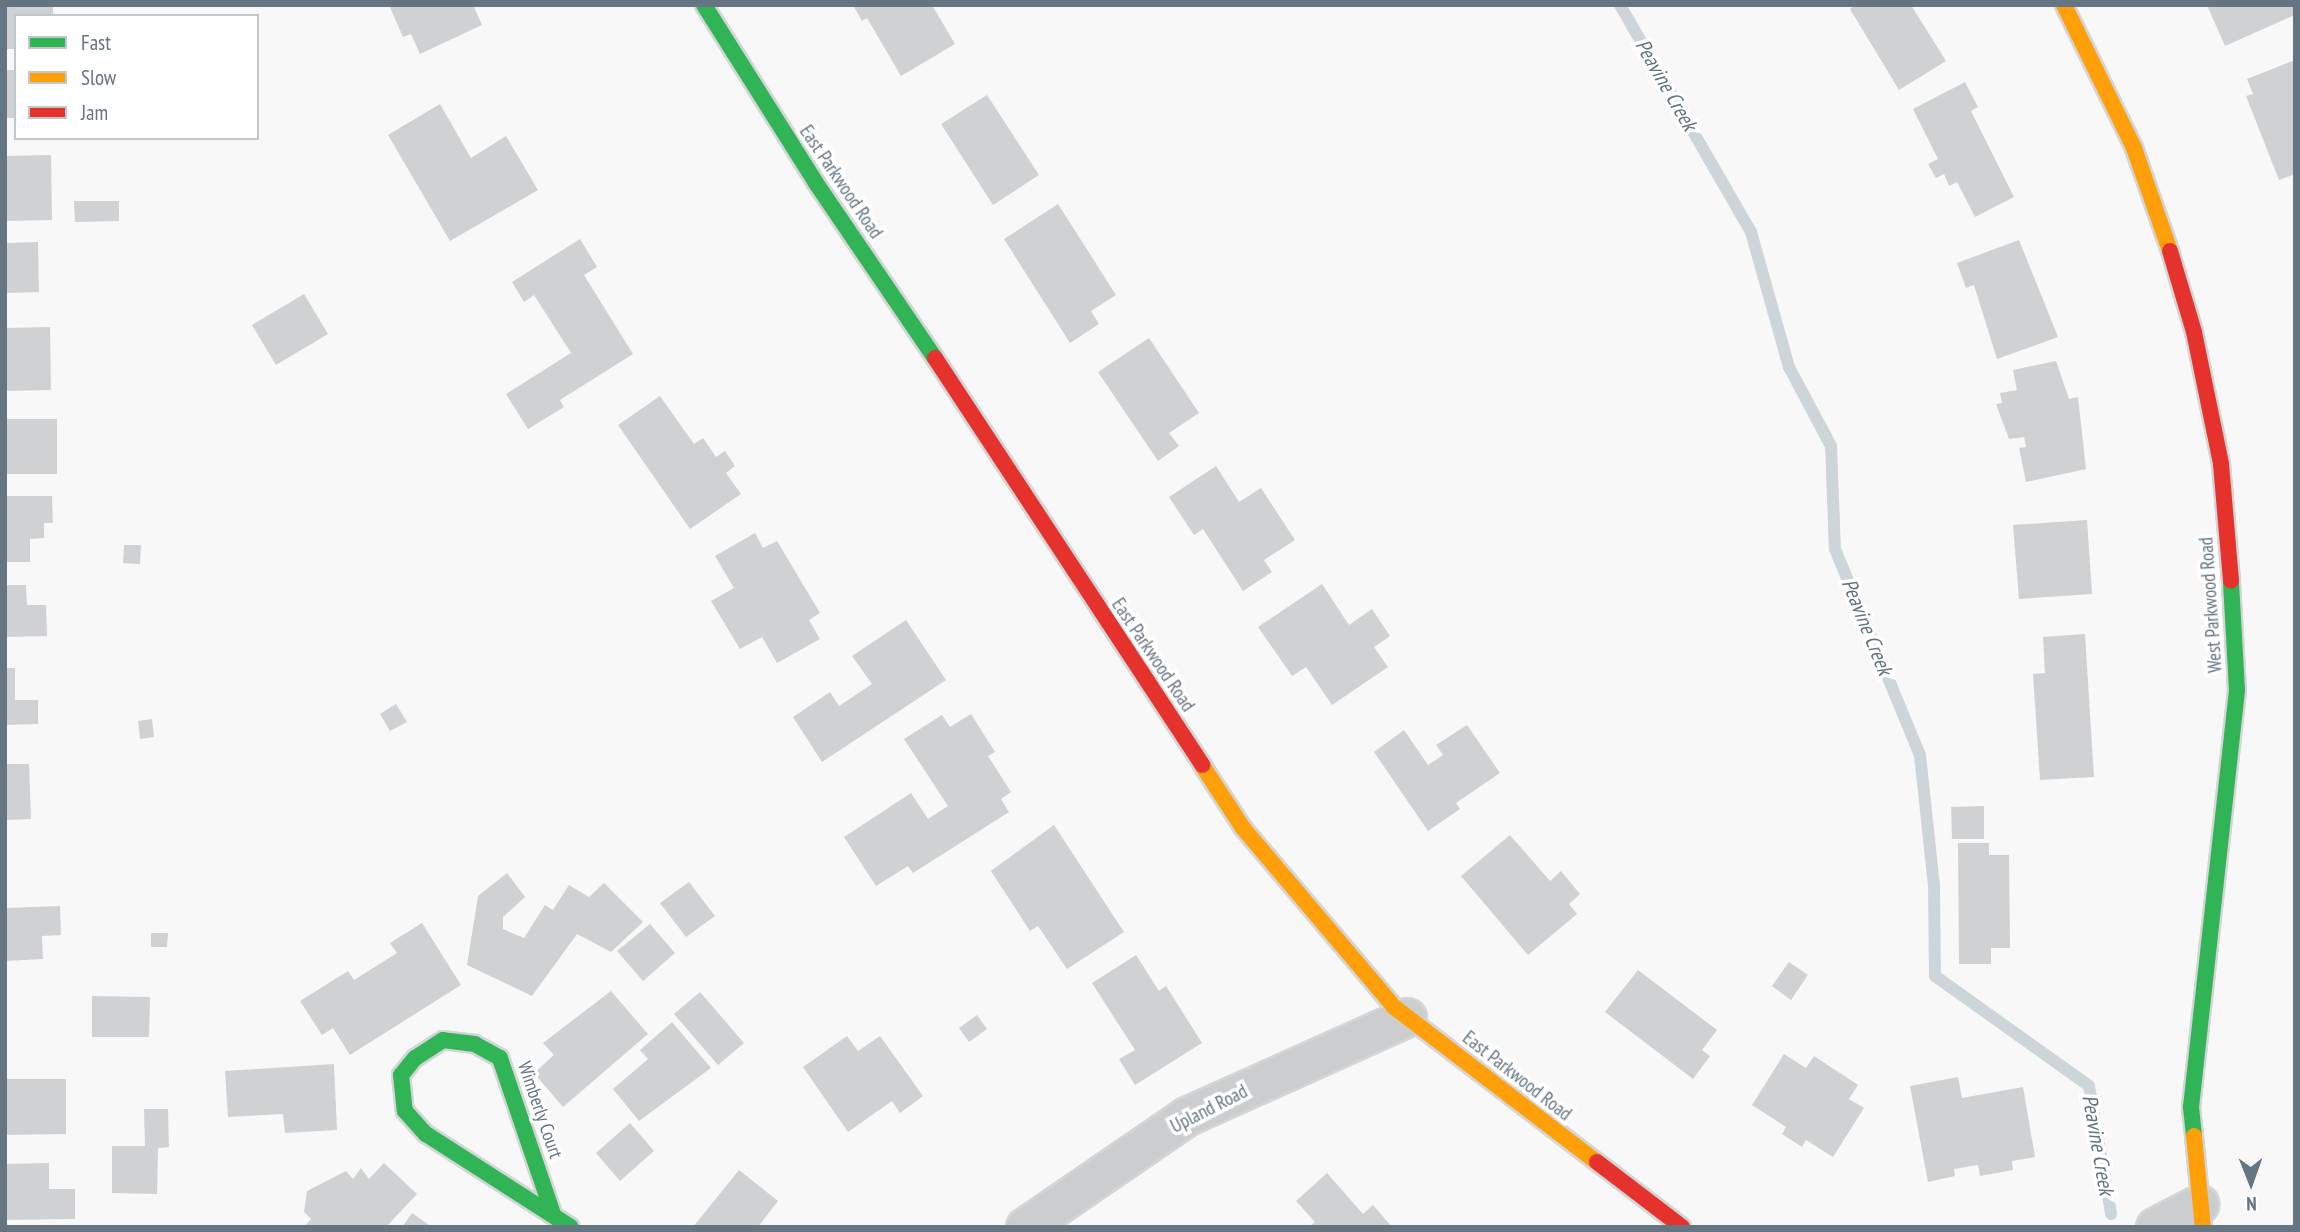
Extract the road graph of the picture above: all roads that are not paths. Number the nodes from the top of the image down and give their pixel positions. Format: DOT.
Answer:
graph roads {
  1 [pos="704,5"];
  2 [pos="2064,5"];
  3 [pos="1407,1017"];
  4 [pos="553,1213"];
  5 [pos="2201,1216"];
  6 [pos="571,1227"];
  7 [pos="1026,1227"];
  8 [pos="1682,1227"];
  9 [pos="2155,1227"];
  1 -- 3 [label="street, East Parkwood Road"];
  2 -- 5 [label="street, West Parkwood Road"];
  3 -- 7 [label="street, Upland Road"];
  3 -- 8 [label="street, East Parkwood Road"];
  4 -- 4 [label="street, Wimberly Court"];
  4 -- 6 [label="street, Wimberly Court"];
  5 -- 9 [label="street"];
}
